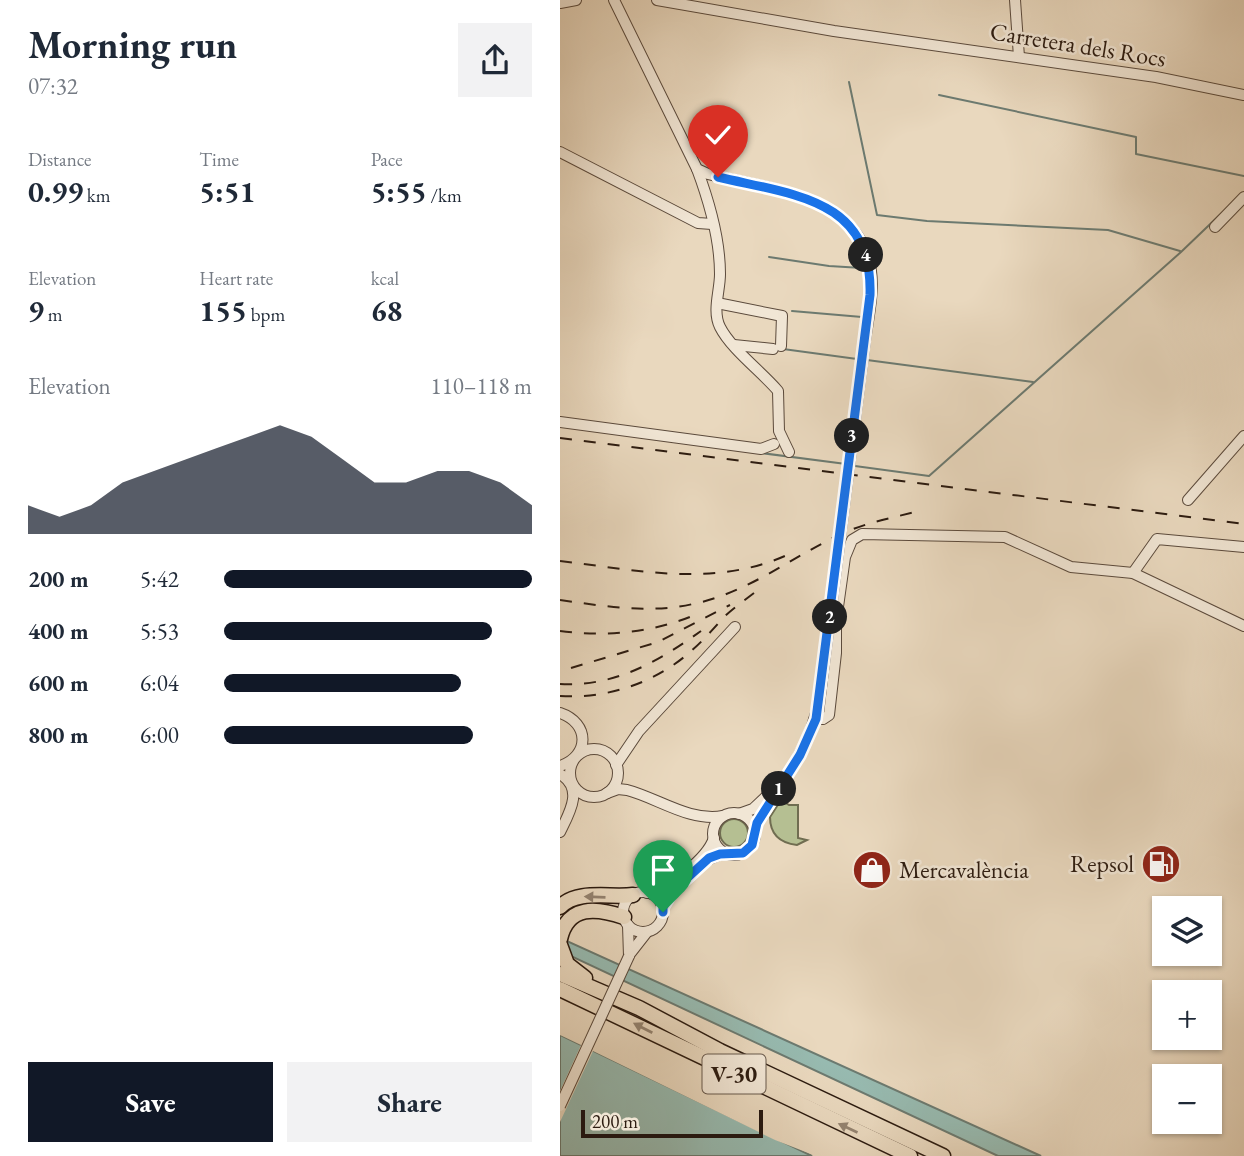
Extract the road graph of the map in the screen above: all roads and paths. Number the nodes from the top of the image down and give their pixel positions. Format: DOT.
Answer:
graph roads {
  1 [pos="576,0"];
  2 [pos="614,0"];
  3 [pos="657,0"];
  4 [pos="1015,0"];
  5 [pos="560,3"];
  6 [pos="1019,57"];
  7 [pos="1244,95"];
  8 [pos="560,152"];
  9 [pos="697,169"];
  10 [pos="1244,197"];
  11 [pos="712,224"];
  12 [pos="1215,227"];
  13 [pos="717,303"];
  14 [pos="734,345"];
  15 [pos="560,422"];
  16 [pos="1244,436"];
  17 [pos="774,444"];
  18 [pos="789,452"];
  19 [pos="1188,500"];
  20 [pos="1244,547"];
  21 [pos="1133,573"];
  22 [pos="1244,626"];
  23 [pos="735,627"];
  24 [pos="560,713"];
  25 [pos="816,719"];
  26 [pos="639,731"];
  27 [pos="603,751"];
  28 [pos="577,756"];
  29 [pos="560,766"];
  30 [pos="617,769"];
  31 [pos="791,770"];
  32 [pos="560,774"];
  33 [pos="572,785"];
  34 [pos="641,794"];
  35 [pos="603,795"];
  36 [pos="688,813"];
  37 [pos="569,814"];
  38 [pos="738,814"];
  39 [pos="723,816"];
  40 [pos="754,830"];
  41 [pos="560,832"];
  42 [pos="713,836"];
  43 [pos="727,853"];
  44 [pos="640,894"];
  45 [pos="560,907"];
  46 [pos="663,907"];
  47 [pos="626,921"];
  48 [pos="647,932"];
  49 [pos="561,943"];
  50 [pos="628,956"];
  51 [pos="560,974"];
  52 [pos="560,989"];
  53 [pos="639,1008"];
  54 [pos="560,1106"];
  55 [pos="910,1156"];
  56 [pos="943,1156"];
  1 -- 5 [label="street"];
  2 -- 9 [label="street"];
  3 -- 6 [label="street, Carretera dels Rocs"];
  4 -- 6 [label="street"];
  6 -- 7 [label="street, Carretera dels Rocs"];
  8 -- 11 [label="street"];
  9 -- 11 [label="street"];
  9 -- 25 [label="street, bridge"];
  10 -- 12 [label="street"];
  11 -- 13 [label="street"];
  13 -- 14 [label="street"];
  13 -- 14 [label="street"];
  14 -- 18 [label="street"];
  15 -- 17 [label="street"];
  16 -- 19 [label="street"];
  20 -- 21 [label="street"];
  21 -- 22 [label="street"];
  21 -- 25 [label="street"];
  23 -- 26 [label="street"];
  24 -- 28 [label="street"];
  25 -- 31 [label="street"];
  26 -- 27 [label="street"];
  26 -- 30 [label="street"];
  27 -- 28 [label="street"];
  27 -- 30 [label="street"];
  28 -- 29 [label="street"];
  28 -- 33 [label="street"];
  30 -- 34 [label="street"];
  30 -- 35 [label="street"];
  31 -- 38 [label="street"];
  31 -- 40 [label="street"];
  32 -- 33 [label="street"];
  33 -- 35 [label="street"];
  33 -- 37 [label="street"];
  34 -- 35 [label="street"];
  34 -- 36 [label="street"];
  35 -- 37 [label="street"];
  36 -- 39 [label="street"];
  36 -- 42 [label="street"];
  37 -- 41 [label="street"];
  38 -- 39 [label="street"];
  38 -- 40 [label="street"];
  39 -- 42 [label="street"];
  40 -- 43 [label="street"];
  42 -- 43 [label="street"];
  42 -- 44 [label="street"];
  43 -- 46 [label="street"];
  44 -- 45 [label="highway, one-way"];
  44 -- 46 [label="street"];
  44 -- 47 [label="street"];
  46 -- 48 [label="street"];
  47 -- 48 [label="street"];
  47 -- 49 [label="highway"];
  47 -- 50 [label="street"];
  48 -- 50 [label="street"];
  49 -- 53 [label="highway"];
  50 -- 54 [label="street, bridge"];
  51 -- 53 [label="highway, V-30"];
  55 -- 52 [label="highway, V-30, one-way"];
  53 -- 56 [label="highway, V-30"];
}
